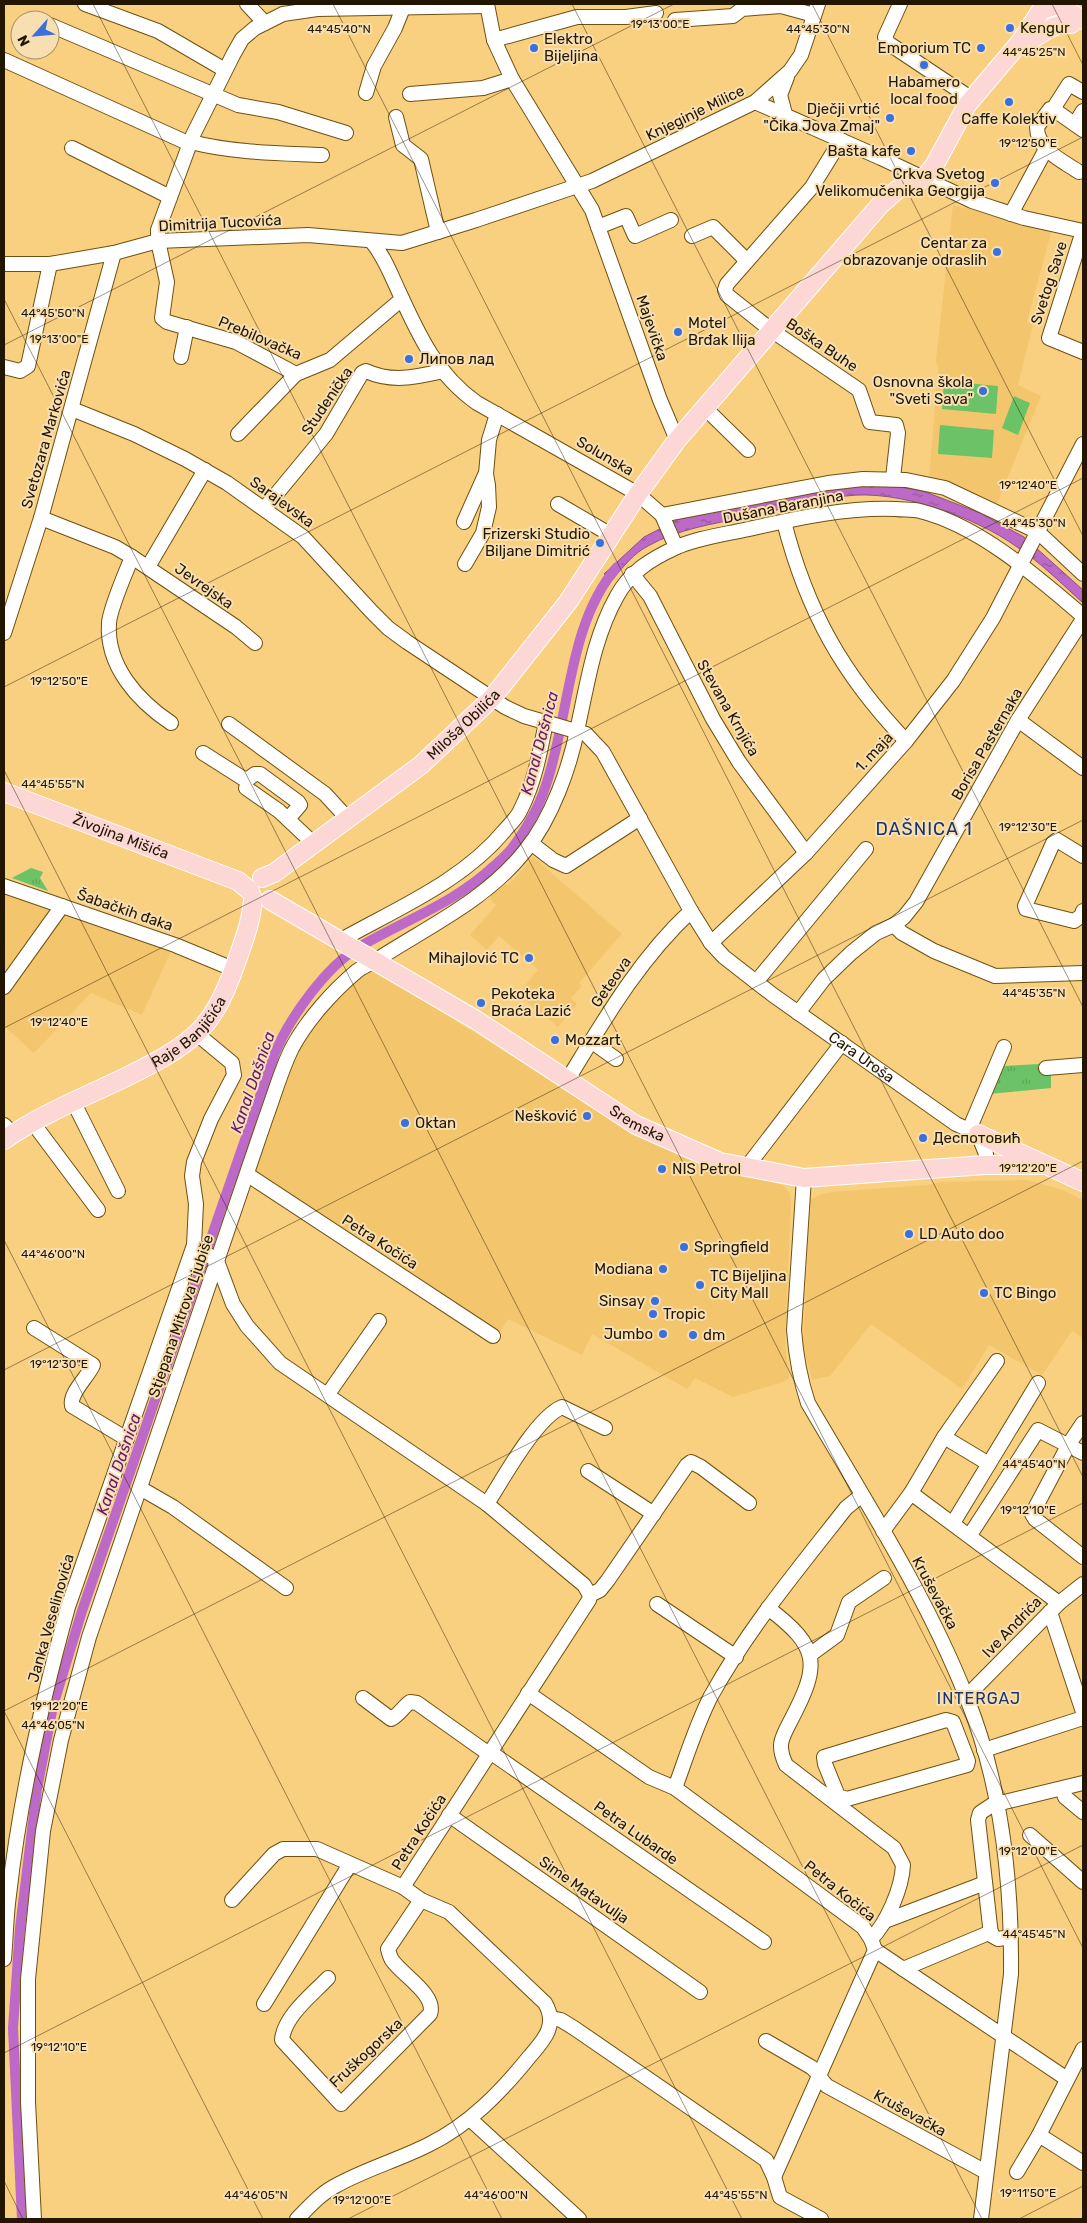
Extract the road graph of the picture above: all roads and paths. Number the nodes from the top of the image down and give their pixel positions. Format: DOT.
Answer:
graph roads {
  1 [pos="85,4"];
  2 [pos="247,4"];
  3 [pos="900,4"];
  4 [pos="487,5"];
  5 [pos="291,8"];
  6 [pos="403,8"];
  7 [pos="816,9"];
  8 [pos="1062,12"];
  9 [pos="656,13"];
  10 [pos="675,20"];
  11 [pos="265,23"];
  12 [pos="60,29"];
  13 [pos="494,40"];
  14 [pos="4,60"];
  15 [pos="225,70"];
  16 [pos="790,71"];
  17 [pos="997,71"];
  18 [pos="512,79"];
  19 [pos="1083,92"];
  20 [pos="366,93"];
  21 [pos="410,94"];
  22 [pos="213,95"];
  23 [pos="972,99"];
  24 [pos="755,102"];
  25 [pos="1053,109"];
  26 [pos="1083,111"];
  27 [pos="785,114"];
  28 [pos="396,117"];
  29 [pos="1079,127"];
  30 [pos="346,133"];
  31 [pos="841,140"];
  32 [pos="191,143"];
  33 [pos="72,148"];
  34 [pos="1046,149"];
  35 [pos="322,155"];
  36 [pos="895,164"];
  37 [pos="929,172"];
  38 [pos="1079,172"];
  39 [pos="578,186"];
  40 [pos="898,190"];
  41 [pos="170,197"];
  42 [pos="1011,214"];
  43 [pos="671,220"];
  44 [pos="598,227"];
  45 [pos="1083,231"];
  46 [pos="438,232"];
  47 [pos="692,236"];
  48 [pos="158,241"];
  49 [pos="372,242"];
  50 [pos="402,243"];
  51 [pos="114,253"];
  52 [pos="746,261"];
  53 [pos="4,264"];
  54 [pos="50,264"];
  55 [pos="388,267"];
  56 [pos="402,299"];
  57 [pos="187,327"];
  58 [pos="771,330"];
  59 [pos="1083,352"];
  60 [pos="181,357"];
  61 [pos="4,367"];
  62 [pos="443,371"];
  63 [pos="296,374"];
  64 [pos="705,408"];
  65 [pos="72,409"];
  66 [pos="497,414"];
  67 [pos="238,434"];
  68 [pos="677,440"];
  69 [pos="1083,444"];
  70 [pos="748,450"];
  71 [pos="205,470"];
  72 [pos="486,474"];
  73 [pos="893,478"];
  74 [pos="638,494"];
  75 [pos="558,504"];
  76 [pos="264,509"];
  77 [pos="41,518"];
  78 [pos="664,518"];
  79 [pos="464,522"];
  80 [pos="784,522"];
  81 [pos="1037,534"];
  82 [pos="611,535"];
  83 [pos="675,544"];
  84 [pos="132,557"];
  85 [pos="1023,559"];
  86 [pos="465,564"];
  87 [pos="148,567"];
  88 [pos="632,574"];
  89 [pos="1083,574"];
  90 [pos="1083,618"];
  91 [pos="4,632"];
  92 [pos="256,643"];
  93 [pos="492,698"];
  94 [pos="1018,720"];
  95 [pos="547,722"];
  96 [pos="171,724"];
  97 [pos="229,724"];
  98 [pos="576,730"];
  99 [pos="906,741"];
  100 [pos="203,753"];
  101 [pos="1083,768"];
  102 [pos="246,788"];
  103 [pos="4,792"];
  104 [pos="640,818"];
  105 [pos="288,819"];
  106 [pos="348,819"];
  107 [pos="313,843"];
  108 [pos="531,843"];
  109 [pos="866,850"];
  110 [pos="806,853"];
  111 [pos="1083,856"];
  112 [pos="4,886"];
  113 [pos="263,892"];
  114 [pos="62,906"];
  115 [pos="691,911"];
  116 [pos="1083,911"];
  117 [pos="894,925"];
  118 [pos="344,942"];
  119 [pos="711,943"];
  120 [pos="375,960"];
  121 [pos="234,969"];
  122 [pos="1083,973"];
  123 [pos="756,982"];
  124 [pos="4,987"];
  125 [pos="798,1013"];
  126 [pos="196,1034"];
  127 [pos="591,1041"];
  128 [pos="842,1044"];
  129 [pos="1004,1048"];
  130 [pos="616,1059"];
  131 [pos="1083,1065"];
  132 [pos="1046,1068"];
  133 [pos="568,1079"];
  134 [pos="74,1103"];
  135 [pos="33,1122"];
  136 [pos="973,1132"];
  137 [pos="7,1133"];
  138 [pos="985,1165"];
  139 [pos="1042,1165"];
  140 [pos="746,1168"];
  141 [pos="248,1175"];
  142 [pos="804,1178"];
  143 [pos="1083,1182"];
  144 [pos="118,1190"];
  145 [pos="98,1210"];
  146 [pos="196,1247"];
  147 [pos="214,1260"];
  148 [pos="379,1321"];
  149 [pos="34,1328"];
  150 [pos="493,1336"];
  151 [pos="997,1361"];
  152 [pos="1038,1383"];
  153 [pos="328,1394"];
  154 [pos="1083,1423"];
  155 [pos="605,1428"];
  156 [pos="944,1437"];
  157 [pos="126,1439"];
  158 [pos="1069,1444"];
  159 [pos="1083,1453"];
  160 [pos="989,1464"];
  161 [pos="588,1471"];
  162 [pos="140,1488"];
  163 [pos="911,1493"];
  164 [pos="862,1495"];
  165 [pos="748,1503"];
  166 [pos="486,1504"];
  167 [pos="654,1514"];
  168 [pos="953,1523"];
  169 [pos="883,1531"];
  170 [pos="970,1535"];
  171 [pos="1083,1557"];
  172 [pos="884,1578"];
  173 [pos="1083,1584"];
  174 [pos="286,1588"];
  175 [pos="590,1595"];
  176 [pos="657,1604"];
  177 [pos="1054,1607"];
  178 [pos="768,1608"];
  179 [pos="811,1654"];
  180 [pos="736,1657"];
  181 [pos="528,1693"];
  182 [pos="967,1696"];
  183 [pos="363,1698"];
  184 [pos="972,1711"];
  185 [pos="1083,1712"];
  186 [pos="1083,1718"];
  187 [pos="949,1720"];
  188 [pos="984,1750"];
  189 [pos="489,1753"];
  190 [pos="1083,1784"];
  191 [pos="675,1788"];
  192 [pos="1062,1788"];
  193 [pos="997,1804"];
  194 [pos="1083,1812"];
  195 [pos="450,1815"];
  196 [pos="1030,1835"];
  197 [pos="350,1864"];
  198 [pos="1083,1882"];
  199 [pos="985,1883"];
  200 [pos="403,1887"];
  201 [pos="232,1900"];
  202 [pos="421,1900"];
  203 [pos="885,1921"];
  204 [pos="991,1932"];
  205 [pos="1011,1937"];
  206 [pos="764,1942"];
  207 [pos="873,1944"];
  208 [pos="4,1960"];
  209 [pos="903,1970"];
  210 [pos="328,1978"];
  211 [pos="700,1992"];
  212 [pos="264,2004"];
  213 [pos="552,2018"];
  214 [pos="1003,2038"];
  215 [pos="766,2041"];
  216 [pos="1083,2049"];
  217 [pos="819,2079"];
  218 [pos="1067,2079"];
  219 [pos="470,2119"];
  220 [pos="1038,2135"];
  221 [pos="1083,2163"];
  222 [pos="986,2172"];
  223 [pos="1017,2172"];
  224 [pos="774,2177"];
  225 [pos="34,2219"];
  226 [pos="297,2219"];
  227 [pos="579,2219"];
  228 [pos="821,2219"];
  229 [pos="981,2219"];
  1 -- 15 [label="street"];
  2 -- 11 [label="street"];
  3 -- 23 [label="street"];
  4 -- 6 [label="street"];
  4 -- 13 [label="street, Majevička"];
  5 -- 6 [label="street"];
  5 -- 11 [label="street"];
  6 -- 20 [label="street"];
  7 -- 10 [label="street, Knjeginje Milice"];
  7 -- 16 [label="street, Knjeginje Milice"];
  8 -- 17 [label="main road"];
  8 -- 17 [label="main road"];
  9 -- 13 [label="street"];
  11 -- 15 [label="street"];
  12 -- 22 [label="street"];
  13 -- 18 [label="street, Majevička"];
  14 -- 32 [label="street"];
  15 -- 22 [label="street"];
  16 -- 24 [label="street, Knjeginje Milice"];
  16 -- 27 [label="street"];
  17 -- 23 [label="main road"];
  18 -- 21 [label="street"];
  18 -- 39 [label="street, Majevička"];
  19 -- 25 [label="street"];
  22 -- 30 [label="street"];
  22 -- 32 [label="street"];
  23 -- 37 [label="main road"];
  24 -- 27 [label="street, Svetog Save"];
  24 -- 39 [label="street, Knjeginje Milice"];
  25 -- 29 [label="street"];
  25 -- 34 [label="street"];
  26 -- 29 [label="street"];
  27 -- 31 [label="street, Svetog Save"];
  28 -- 46 [label="street"];
  31 -- 36 [label="street, Svetog Save"];
  31 -- 52 [label="street"];
  32 -- 35 [label="street"];
  32 -- 41 [label="street"];
  33 -- 41 [label="street"];
  34 -- 38 [label="street"];
  34 -- 42 [label="street"];
  36 -- 37 [label="street, Svetog Save"];
  36 -- 40 [label="street"];
  37 -- 40 [label="main road, Miloša Obilića"];
  37 -- 42 [label="street, Svetog Save"];
  39 -- 44 [label="street, Majevička"];
  39 -- 46 [label="street, Dimitrija Tucovića"];
  40 -- 58 [label="main road, Miloša Obilića"];
  41 -- 48 [label="street"];
  42 -- 45 [label="street, Svetog Save"];
  43 -- 44 [label="street"];
  44 -- 68 [label="street, Majevička"];
  45 -- 59 [label="street, Svetog Save"];
  46 -- 50 [label="street, Dimitrija Tucovića"];
  47 -- 52 [label="street"];
  48 -- 49 [label="street, Dimitrija Tucovića"];
  48 -- 51 [label="street, Dimitrija Tucovića"];
  48 -- 57 [label="street, Prebilovačka"];
  49 -- 50 [label="street, Dimitrija Tucovića"];
  49 -- 55 [label="street, Solunska"];
  50 -- 55 [label="street"];
  51 -- 54 [label="street, Dimitrija Tucovića"];
  51 -- 65 [label="street, Svetozara Markovića"];
  52 -- 58 [label="street"];
  53 -- 54 [label="street, Dimitrija Tucovića"];
  54 -- 61 [label="street"];
  55 -- 56 [label="street, Solunska"];
  56 -- 62 [label="street, Solunska"];
  56 -- 63 [label="street, Prebilovačka"];
  57 -- 60 [label="street"];
  57 -- 63 [label="street, Prebilovačka"];
  58 -- 64 [label="main road, Miloša Obilića"];
  58 -- 73 [label="street, Boška Buhe"];
  62 -- 66 [label="street, Solunska"];
  62 -- 76 [label="street, Studenička"];
  63 -- 67 [label="street"];
  64 -- 68 [label="main road, Miloša Obilića"];
  64 -- 70 [label="street"];
  65 -- 71 [label="street, Sarajevska"];
  65 -- 77 [label="street, Svetozara Markovića"];
  66 -- 72 [label="street"];
  66 -- 74 [label="street, Solunska"];
  68 -- 74 [label="main road, Miloša Obilića"];
  69 -- 81 [label="street, 1. maja"];
  71 -- 76 [label="street, Sarajevska"];
  71 -- 87 [label="street"];
  72 -- 79 [label="street"];
  72 -- 86 [label="street"];
  73 -- 78 [label="street"];
  73 -- 81 [label="street"];
  74 -- 78 [label="street, Solunska"];
  74 -- 82 [label="main road, Miloša Obilića"];
  75 -- 82 [label="street"];
  76 -- 93 [label="street, Sarajevska"];
  77 -- 84 [label="street, Jevrejska"];
  77 -- 91 [label="street, Svetozara Markovića"];
  78 -- 83 [label="street, Solunska"];
  80 -- 83 [label="street, Dušana Baranjina"];
  80 -- 85 [label="street, Dušana Baranjina"];
  80 -- 99 [label="street"];
  81 -- 85 [label="street, 1. maja"];
  81 -- 89 [label="street"];
  82 -- 93 [label="main road, Miloša Obilića"];
  83 -- 88 [label="street, Dušana Baranjina"];
  84 -- 87 [label="street, Jevrejska"];
  84 -- 96 [label="street"];
  85 -- 90 [label="street, Dušana Baranjina"];
  85 -- 99 [label="street, 1. maja"];
  87 -- 92 [label="street, Jevrejska"];
  88 -- 98 [label="street, Dušana Baranjina"];
  88 -- 110 [label="street, Stevana Krnjića"];
  90 -- 94 [label="street, Borisa Pasternaka"];
  93 -- 95 [label="street, Cara Uroša"];
  93 -- 106 [label="main road, Miloša Obilića"];
  94 -- 101 [label="street"];
  94 -- 117 [label="street, Borisa Pasternaka"];
  95 -- 98 [label="street, Cara Uroša"];
  95 -- 118 [label="street"];
  97 -- 106 [label="street"];
  98 -- 104 [label="street, Cara Uroša"];
  98 -- 108 [label="street, Dušana Baranjina"];
  99 -- 110 [label="street, 1. maja"];
  100 -- 105 [label="street"];
  102 -- 105 [label="street"];
  103 -- 113 [label="main road, Živojina Mišića"];
  104 -- 108 [label="street"];
  104 -- 115 [label="street, Cara Uroša"];
  105 -- 107 [label="street"];
  106 -- 107 [label="main road, Miloša Obilića"];
  107 -- 113 [label="main road, Miloša Obilića"];
  108 -- 120 [label="street, Stjepana Mitrova Ljubiše"];
  109 -- 123 [label="street"];
  110 -- 119 [label="street, 1. maja"];
  111 -- 116 [label="street"];
  112 -- 114 [label="street, Šabačkih đaka"];
  113 -- 118 [label="main road, Sremska"];
  113 -- 121 [label="main road, Raje Banjičića"];
  114 -- 121 [label="street, Šabačkih đaka"];
  114 -- 124 [label="street"];
  115 -- 119 [label="street, Cara Uroša"];
  115 -- 127 [label="street, Geteova"];
  117 -- 122 [label="street"];
  117 -- 125 [label="street, Borisa Pasternaka"];
  118 -- 120 [label="main road, Sremska"];
  119 -- 123 [label="street, Cara Uroša"];
  120 -- 133 [label="main road, Sremska"];
  120 -- 141 [label="street, Stjepana Mitrova Ljubiše"];
  121 -- 126 [label="main road, Raje Banjičića"];
  123 -- 125 [label="street, Cara Uroša"];
  125 -- 128 [label="street, Cara Uroša"];
  126 -- 134 [label="main road, Raje Banjičića"];
  126 -- 146 [label="street"];
  127 -- 130 [label="street"];
  127 -- 133 [label="street, Geteova"];
  128 -- 136 [label="street, Cara Uroša"];
  128 -- 140 [label="street"];
  129 -- 136 [label="street"];
  131 -- 132 [label="street"];
  133 -- 140 [label="main road, Sremska"];
  134 -- 135 [label="main road, Raje Banjičića"];
  134 -- 144 [label="street"];
  135 -- 137 [label="main road, Raje Banjičića"];
  135 -- 145 [label="street"];
  136 -- 138 [label="street"];
  136 -- 139 [label="main road"];
  138 -- 139 [label="main road, Sremska"];
  138 -- 142 [label="main road, Sremska"];
  139 -- 143 [label="main road"];
  140 -- 142 [label="main road, Sremska"];
  141 -- 147 [label="street, Stjepana Mitrova Ljubiše"];
  141 -- 150 [label="street, Petra Kočića"];
  142 -- 164 [label="street, Kruševačka"];
  146 -- 147 [label="street"];
  146 -- 157 [label="street, Janka Veselinovića"];
  147 -- 153 [label="street"];
  147 -- 162 [label="street, Stjepana Mitrova Ljubiše"];
  148 -- 153 [label="street"];
  149 -- 157 [label="street"];
  151 -- 156 [label="street"];
  152 -- 160 [label="street"];
  153 -- 166 [label="street"];
  154 -- 158 [label="street"];
  155 -- 166 [label="street"];
  156 -- 160 [label="street"];
  156 -- 163 [label="street"];
  157 -- 208 [label="street, Janka Veselinovića"];
  158 -- 159 [label="street"];
  158 -- 170 [label="street"];
  158 -- 171 [label="street"];
  160 -- 168 [label="street"];
  161 -- 167 [label="street"];
  162 -- 174 [label="street"];
  162 -- 225 [label="street, Stjepana Mitrova Ljubiše"];
  163 -- 168 [label="street"];
  163 -- 169 [label="street"];
  164 -- 169 [label="street, Kruševačka"];
  164 -- 178 [label="street"];
  165 -- 167 [label="street, Petra Kočića"];
  166 -- 175 [label="street"];
  167 -- 175 [label="street, Petra Kočića"];
  168 -- 170 [label="street"];
  169 -- 182 [label="street, Kruševačka"];
  170 -- 177 [label="street"];
  172 -- 179 [label="street"];
  173 -- 177 [label="street, Ive Andrića"];
  175 -- 181 [label="street, Petra Kočića"];
  176 -- 180 [label="street"];
  177 -- 182 [label="street, Ive Andrića"];
  177 -- 185 [label="street"];
  178 -- 179 [label="street"];
  178 -- 180 [label="street"];
  179 -- 203 [label="street"];
  180 -- 191 [label="street"];
  181 -- 189 [label="street, Petra Kočića"];
  181 -- 191 [label="street, Petra Kočića"];
  182 -- 184 [label="street, Kruševačka"];
  183 -- 189 [label="street, Petra Lubarde"];
  184 -- 187 [label="street"];
  184 -- 188 [label="street, Kruševačka"];
  186 -- 188 [label="street"];
  187 -- 187 [label="street"];
  188 -- 193 [label="street, Kruševačka"];
  189 -- 195 [label="street, Petra Kočića"];
  189 -- 206 [label="street, Petra Lubarde"];
  190 -- 192 [label="street"];
  191 -- 207 [label="street, Petra Kočića"];
  192 -- 193 [label="street"];
  192 -- 194 [label="street"];
  193 -- 199 [label="street"];
  193 -- 205 [label="street, Kruševačka"];
  195 -- 200 [label="street, Petra Kočića"];
  195 -- 211 [label="street, Sime Matavulja"];
  196 -- 198 [label="street"];
  197 -- 200 [label="street"];
  197 -- 201 [label="street"];
  197 -- 212 [label="street"];
  199 -- 203 [label="street"];
  199 -- 204 [label="street"];
  200 -- 202 [label="street"];
  202 -- 210 [label="street, Fruškogorska"];
  202 -- 213 [label="street"];
  203 -- 207 [label="street"];
  204 -- 205 [label="street"];
  204 -- 209 [label="street"];
  205 -- 214 [label="street, Kruševačka"];
  207 -- 209 [label="street"];
  207 -- 217 [label="street"];
  209 -- 214 [label="street"];
  213 -- 219 [label="street"];
  213 -- 224 [label="street"];
  214 -- 218 [label="street"];
  214 -- 222 [label="street, Kruševačka"];
  215 -- 217 [label="street, Kruševačka"];
  216 -- 218 [label="street"];
  217 -- 222 [label="street, Kruševačka"];
  217 -- 224 [label="street"];
  218 -- 220 [label="street"];
  219 -- 226 [label="street"];
  219 -- 227 [label="street"];
  220 -- 221 [label="street"];
  220 -- 223 [label="street"];
  222 -- 229 [label="street, Kruševačka"];
  224 -- 228 [label="street"];
}
